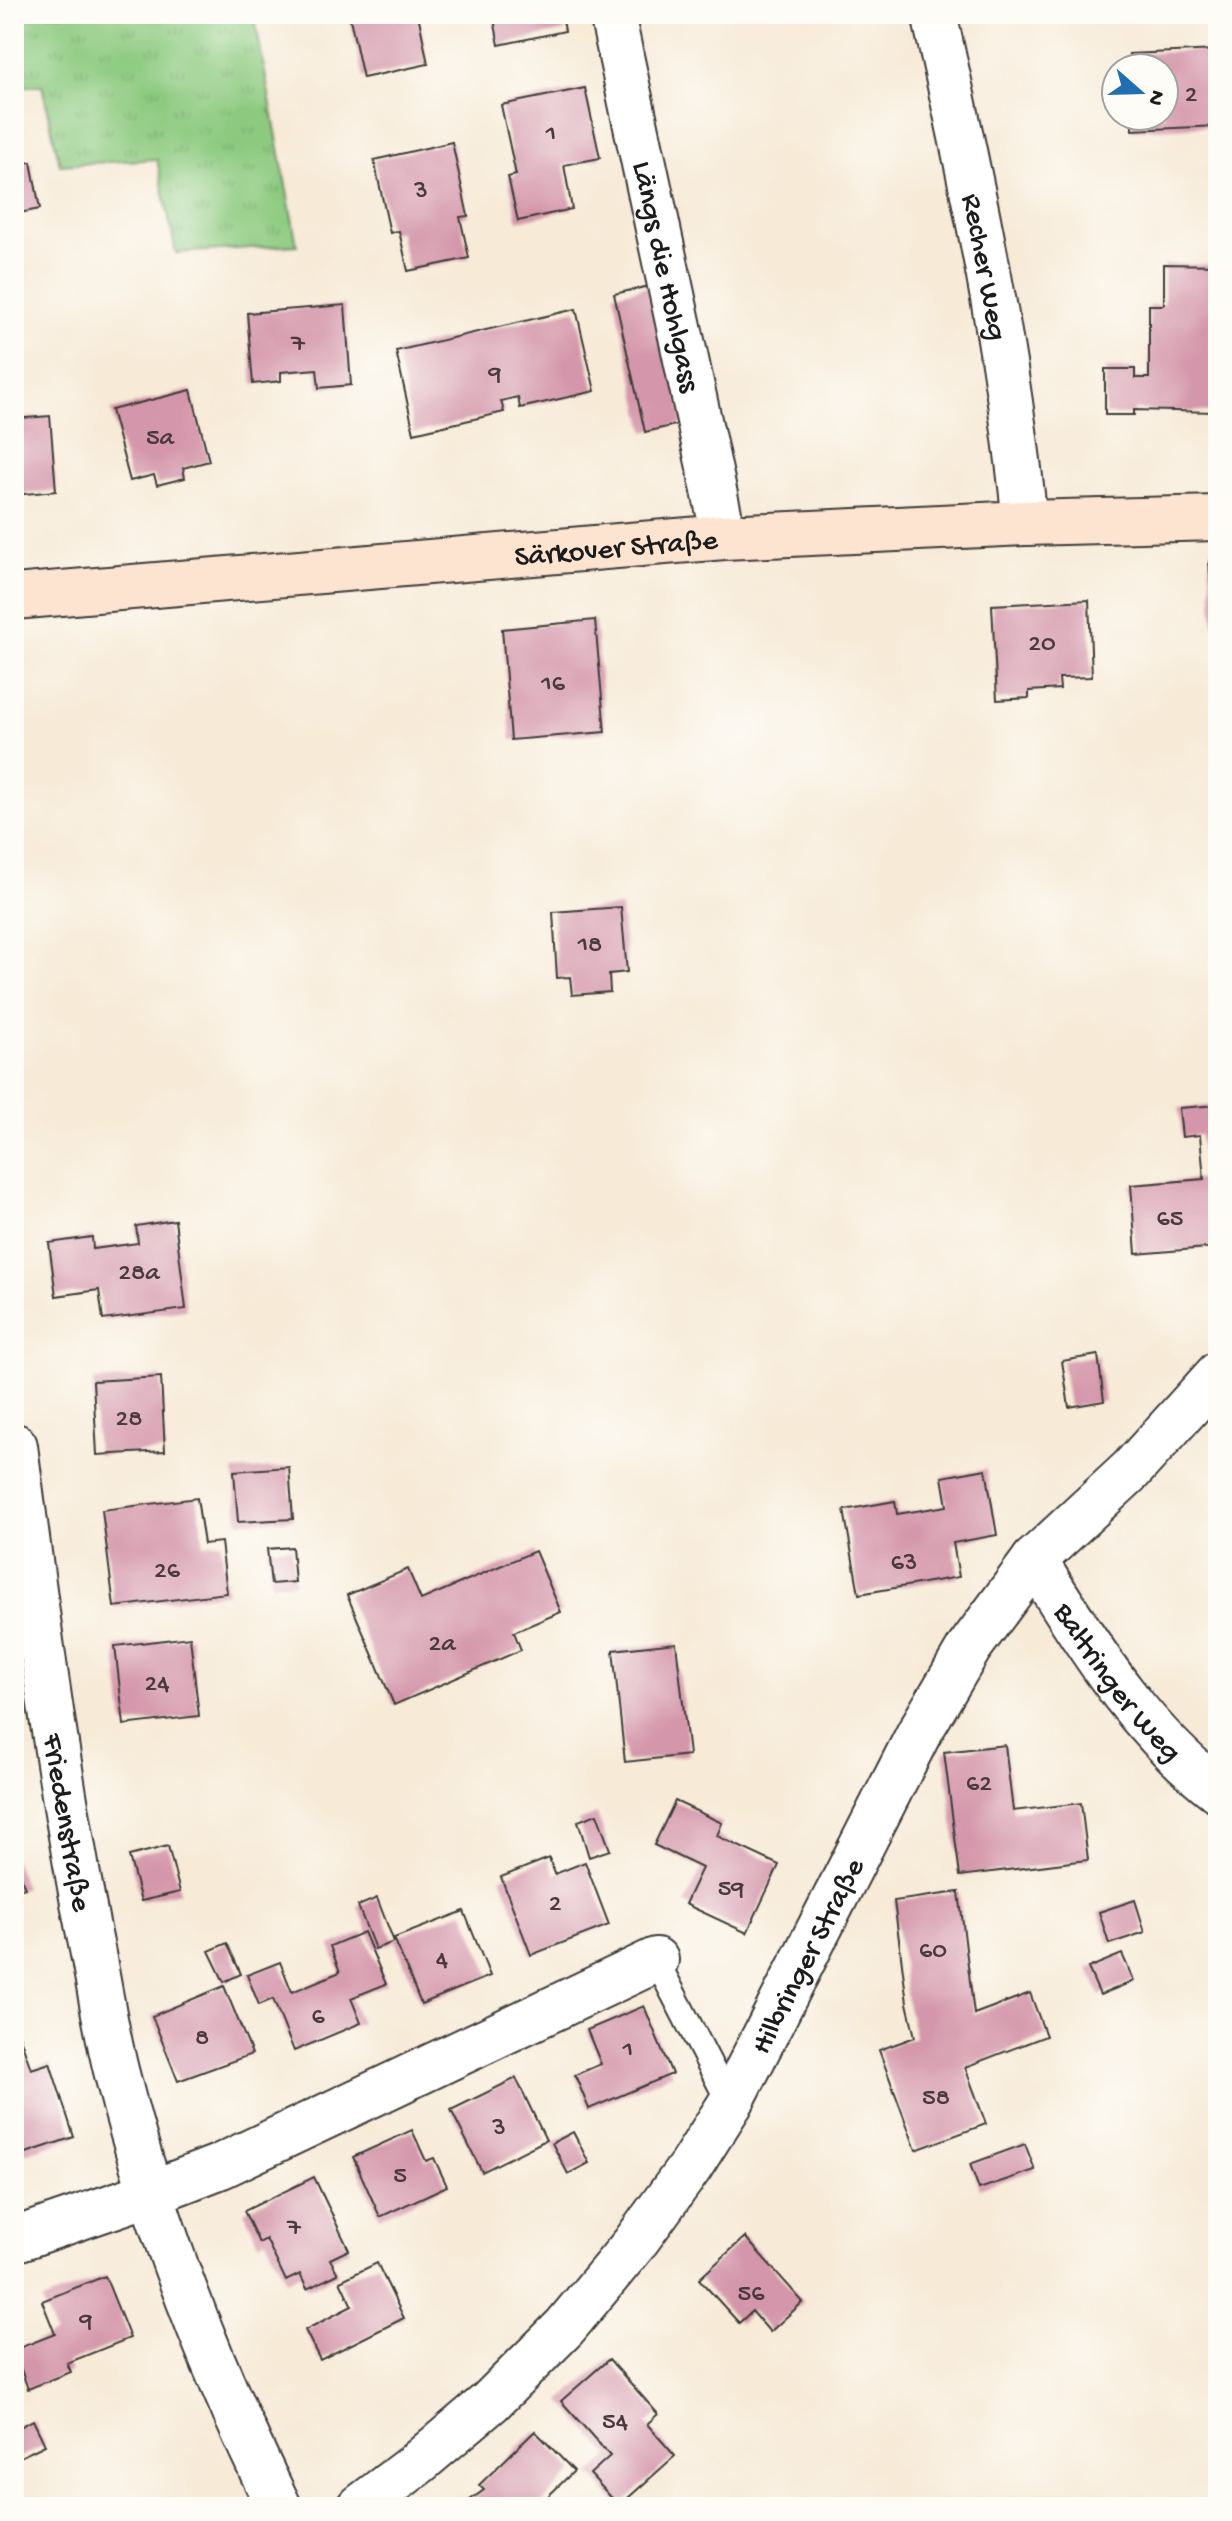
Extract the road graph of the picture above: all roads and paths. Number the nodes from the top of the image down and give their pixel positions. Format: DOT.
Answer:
graph roads {
  1 [pos="612,14"];
  2 [pos="934,14"];
  3 [pos="1218,518"];
  4 [pos="1025,523"];
  5 [pos="724,537"];
  6 [pos="14,597"];
  7 [pos="1218,1374"];
  8 [pos="15,1446"];
  9 [pos="1034,1560"];
  10 [pos="29,1671"];
  11 [pos="1218,1790"];
  12 [pos="656,1960"];
  13 [pos="730,2104"];
  14 [pos="151,2193"];
  15 [pos="14,2240"];
  16 [pos="279,2507"];
  17 [pos="360,2507"];
  1 -- 5 [label="street, Längs die Hohlgass"];
  2 -- 4 [label="street, Recher Weg"];
  3 -- 4 [label="main road, Särkover Straße"];
  4 -- 5 [label="main road, Särkover Straße"];
  5 -- 6 [label="main road, Särkover Straße"];
  7 -- 9 [label="street, Hilbringer Straße"];
  8 -- 10 [label="street, Friedenstraße"];
  9 -- 11 [label="street, Baltringer Weg"];
  9 -- 13 [label="street, Hilbringer Straße"];
  10 -- 14 [label="street, Friedenstraße"];
  12 -- 13 [label="lane"];
  12 -- 14 [label="street"];
  13 -- 17 [label="street, Hilbringer Straße"];
  14 -- 15 [label="street"];
  14 -- 16 [label="street, Friedenstraße"];
}
